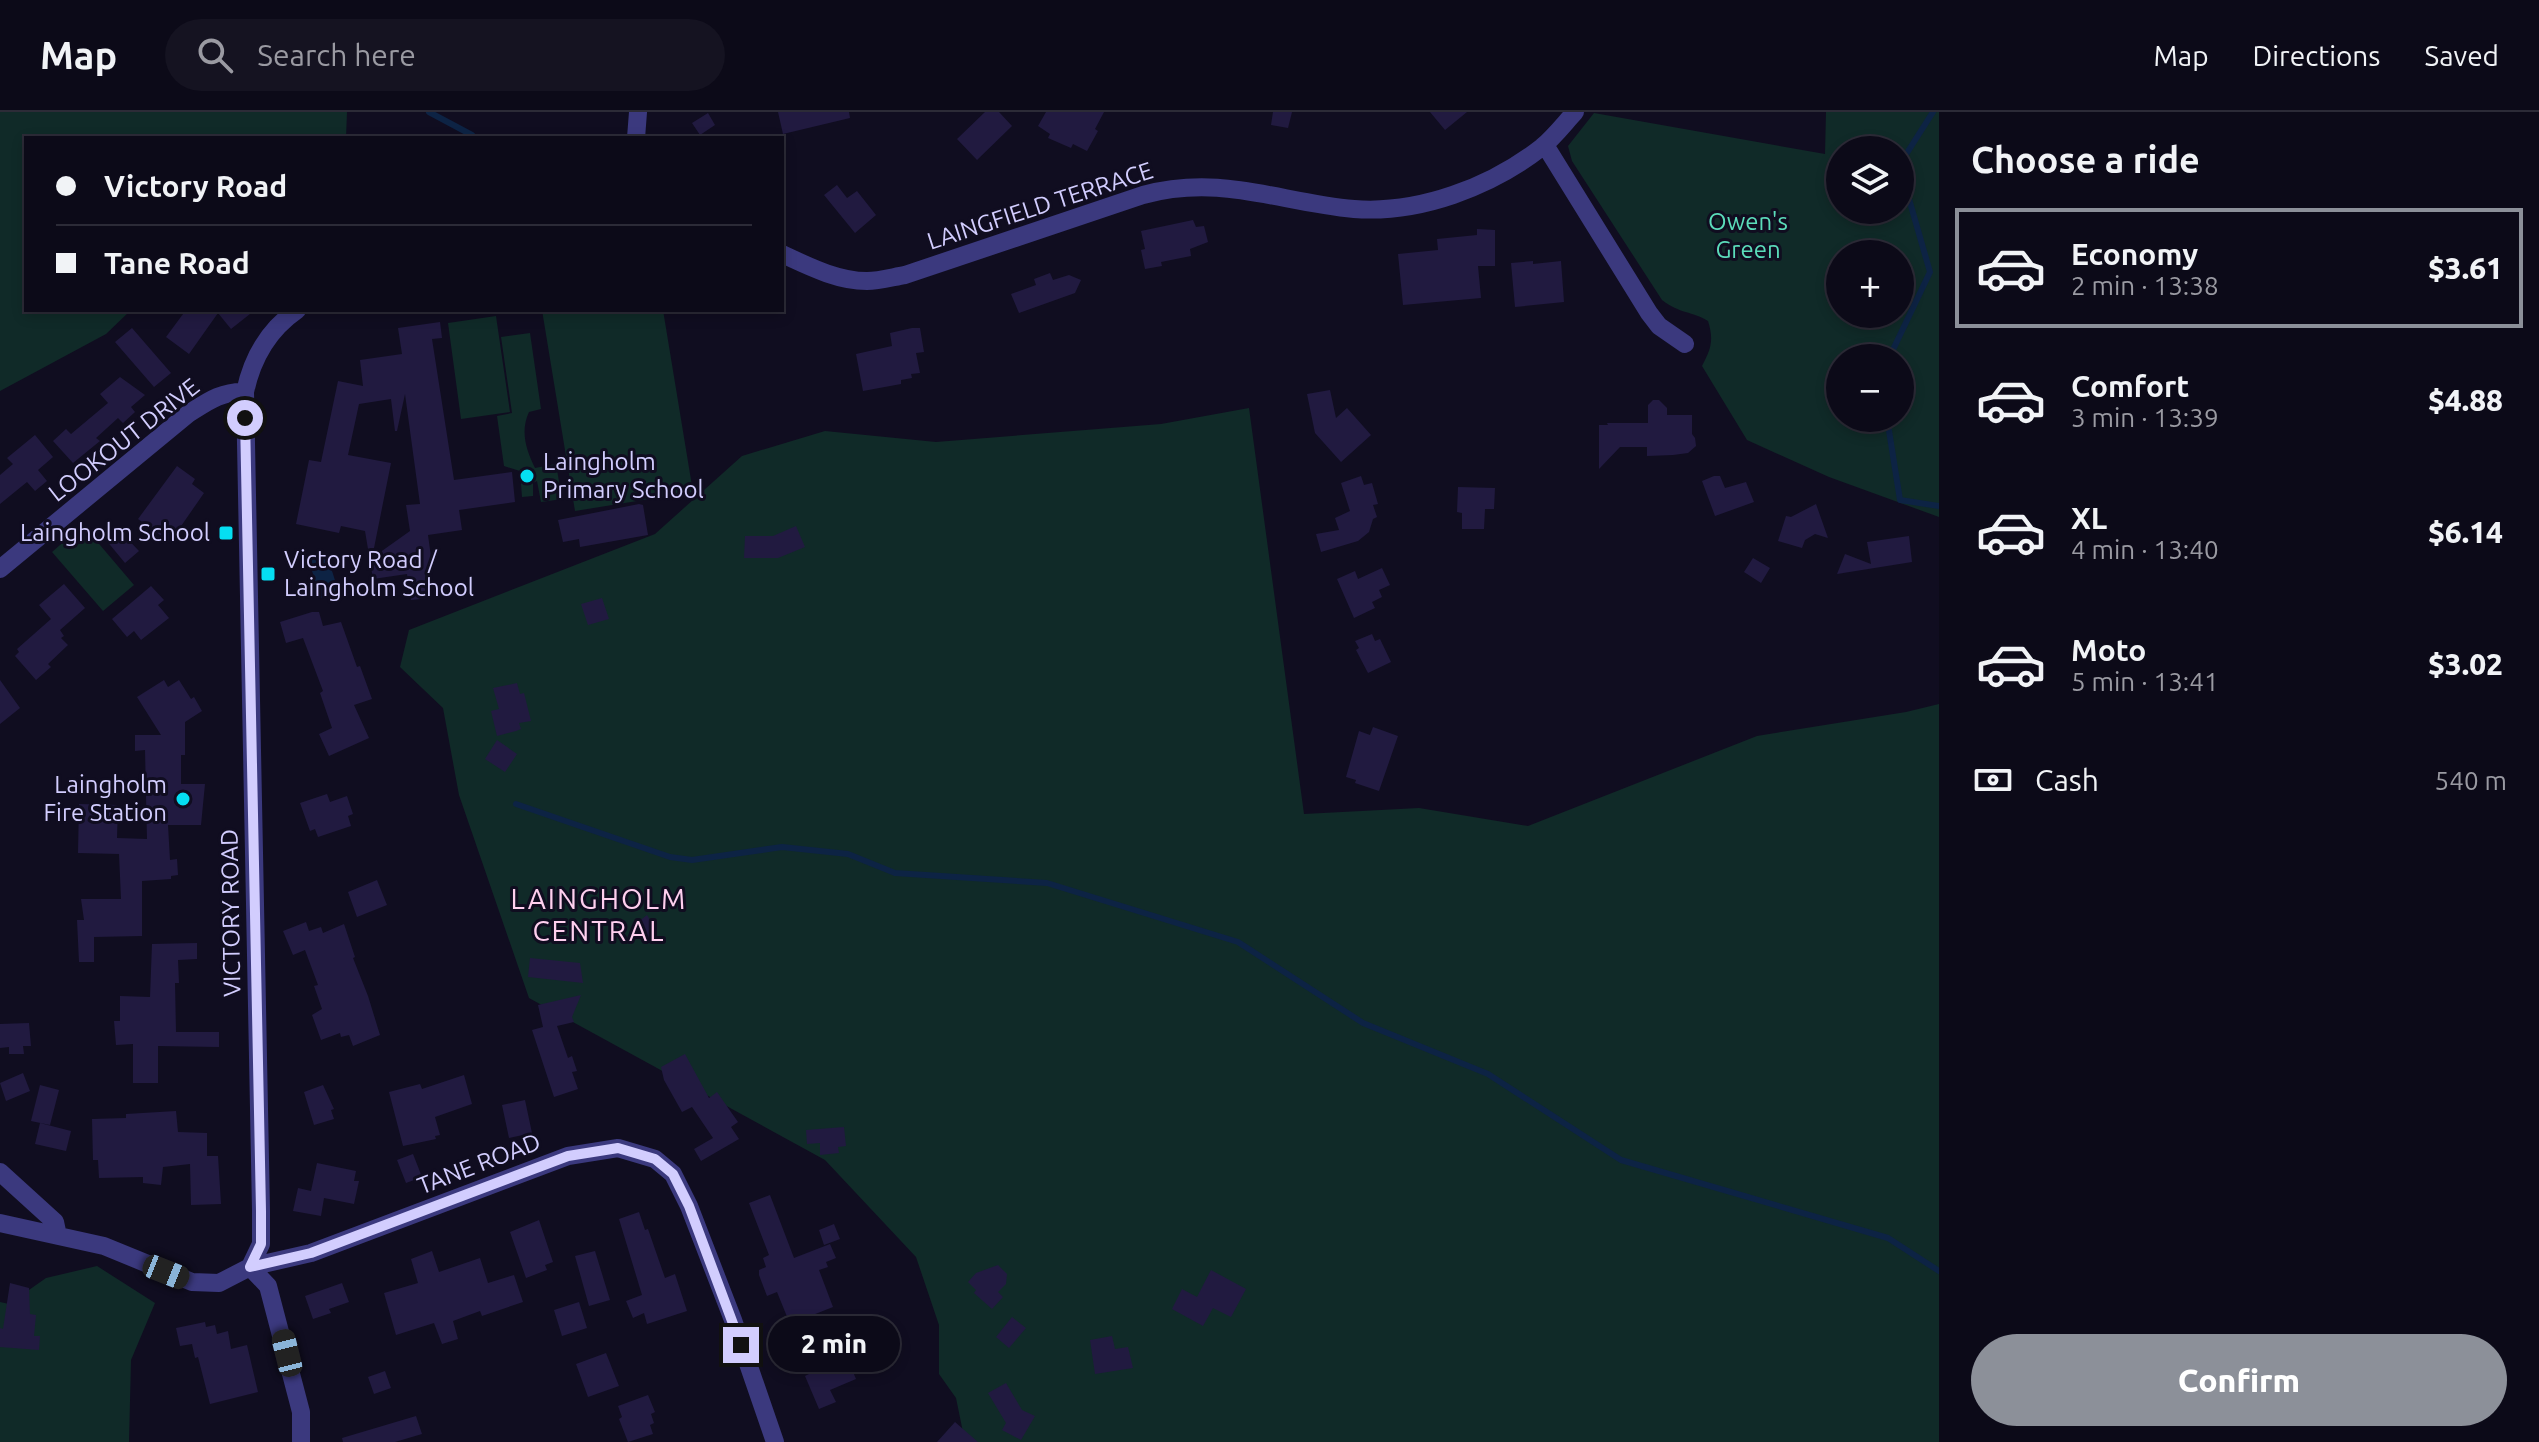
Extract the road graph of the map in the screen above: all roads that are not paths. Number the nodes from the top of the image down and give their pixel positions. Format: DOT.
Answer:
graph roads {
  1 [pos="638,112"];
  2 [pos="1575,112"];
  3 [pos="636,136"];
  4 [pos="1545,145"];
  5 [pos="784,255"];
  6 [pos="295,312"];
  7 [pos="1685,344"];
  8 [pos="245,392"];
  9 [pos="0,569"];
  10 [pos="0,1172"];
  11 [pos="0,1223"];
  12 [pos="58,1236"];
  13 [pos="250,1267"];
  14 [pos="301,1442"];
  15 [pos="775,1442"];
  1 -- 3 [label="street"];
  2 -- 4 [label="street, LAINGFIELD TERRACE"];
  4 -- 5 [label="street, LAINGFIELD TERRACE"];
  4 -- 7 [label="street"];
  6 -- 8 [label="street, VICTORY ROAD"];
  8 -- 9 [label="street, LOOKOUT DRIVE"];
  8 -- 13 [label="street, VICTORY ROAD"];
  10 -- 12 [label="street"];
  11 -- 12 [label="street"];
  12 -- 13 [label="street"];
  13 -- 14 [label="street"];
  13 -- 15 [label="street, TANE ROAD"];
}
